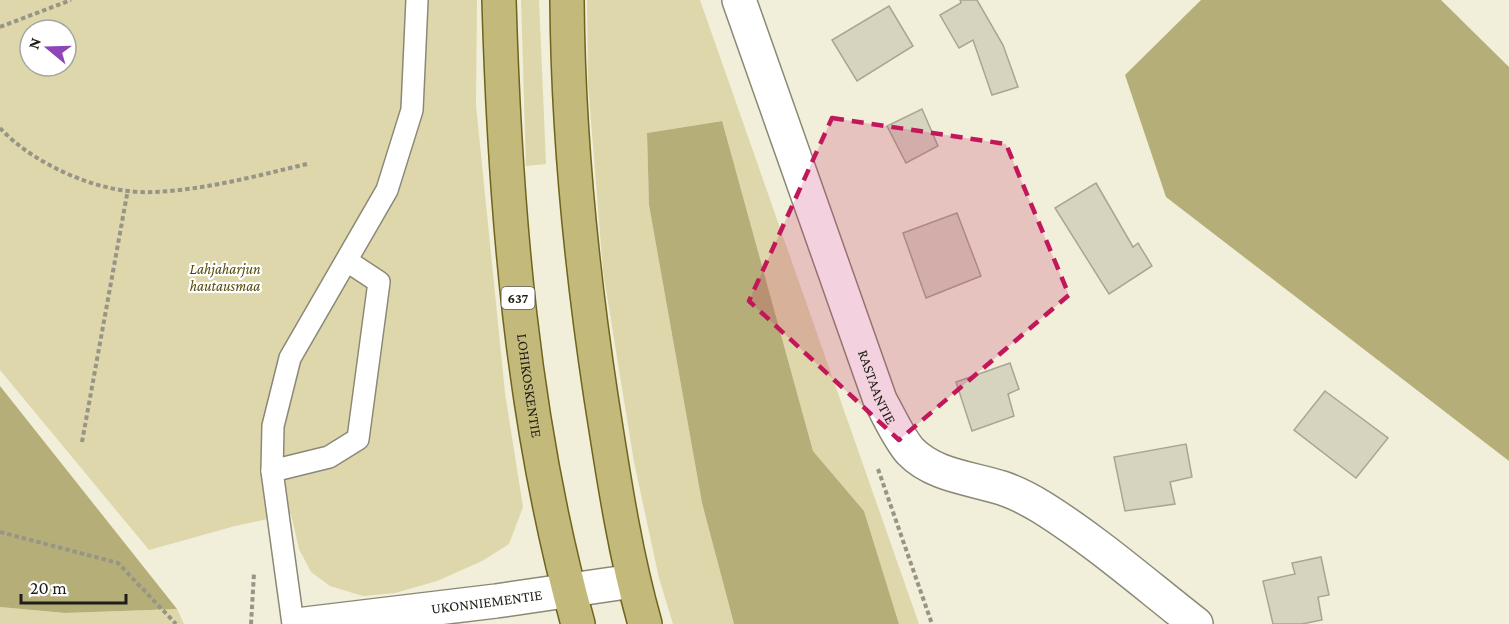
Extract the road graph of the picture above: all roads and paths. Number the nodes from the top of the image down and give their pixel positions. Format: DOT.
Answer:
graph roads {
  1 [pos="71,0"];
  2 [pos="417,0"];
  3 [pos="499,0"];
  4 [pos="567,0"];
  5 [pos="739,0"];
  6 [pos="0,27"];
  7 [pos="0,128"];
  8 [pos="307,164"];
  9 [pos="128,189"];
  10 [pos="347,261"];
  11 [pos="82,442"];
  12 [pos="272,471"];
  13 [pos="0,532"];
  14 [pos="633,581"];
  15 [pos="569,592"];
  16 [pos="176,624"];
  17 [pos="293,624"];
  18 [pos="305,624"];
  19 [pos="579,624"];
  20 [pos="645,624"];
  21 [pos="1196,624"];
  1 -- 6 [label="path"];
  2 -- 10 [label="lane"];
  3 -- 15 [label="main road, LOHIKOSKENTIE / 637"];
  4 -- 14 [label="main road"];
  5 -- 21 [label="street, RASTAANTIE"];
  7 -- 9 [label="path"];
  8 -- 9 [label="path"];
  9 -- 11 [label="path"];
  10 -- 12 [label="lane"];
  10 -- 12 [label="lane"];
  12 -- 17 [label="lane"];
  13 -- 16 [label="path"];
  14 -- 15 [label="street, UKONNIEMENTIE"];
  14 -- 20 [label="main road"];
  15 -- 18 [label="street, UKONNIEMENTIE"];
  15 -- 19 [label="main road, LOHIKOSKENTIE / 637"];
}
